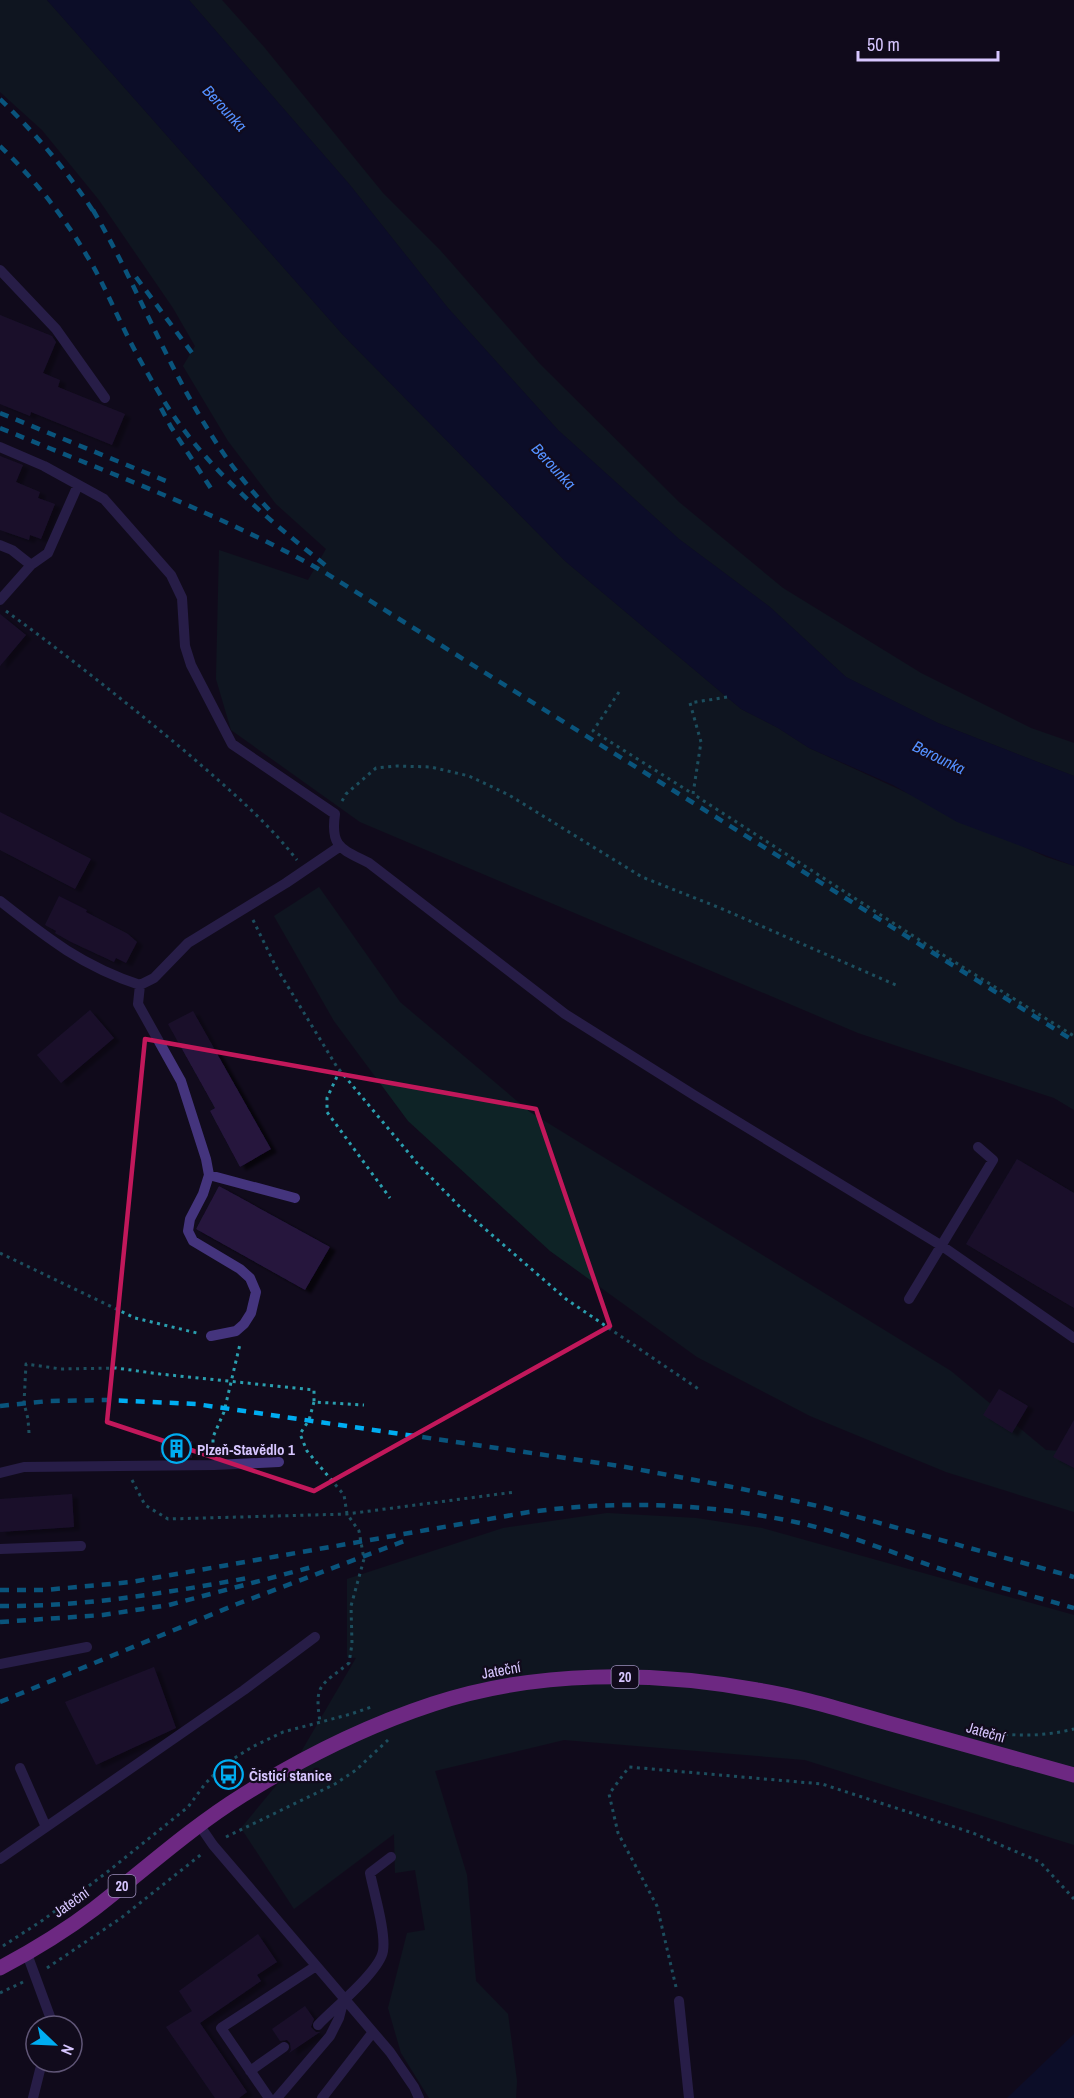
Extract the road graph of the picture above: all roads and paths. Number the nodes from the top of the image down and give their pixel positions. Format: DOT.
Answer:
graph roads {
  1 [pos="0,270"];
  2 [pos="105,398"];
  3 [pos="0,447"];
  4 [pos="78,485"];
  5 [pos="0,545"];
  6 [pos="31,565"];
  7 [pos="0,600"];
  8 [pos="0,607"];
  9 [pos="619,692"];
  10 [pos="727,697"];
  11 [pos="693,794"];
  12 [pos="334,814"];
  13 [pos="339,847"];
  14 [pos="306,870"];
  15 [pos="0,901"];
  16 [pos="247,908"];
  17 [pos="140,985"];
  18 [pos="896,985"];
  19 [pos="1074,1036"];
  20 [pos="340,1070"];
  21 [pos="978,1146"];
  22 [pos="209,1175"];
  23 [pos="295,1198"];
  24 [pos="390,1198"];
  25 [pos="942,1246"];
  26 [pos="0,1253"];
  27 [pos="909,1299"];
  28 [pos="244,1324"];
  29 [pos="211,1336"];
  30 [pos="1074,1338"];
  31 [pos="231,1381"];
  32 [pos="700,1390"];
  33 [pos="314,1402"];
  34 [pos="364,1405"];
  35 [pos="29,1433"];
  36 [pos="279,1462"];
  37 [pos="124,1465"];
  38 [pos="214,1465"];
  39 [pos="0,1473"];
  40 [pos="515,1492"];
  41 [pos="348,1514"];
  42 [pos="81,1546"];
  43 [pos="0,1549"];
  44 [pos="315,1637"];
  45 [pos="87,1647"];
  46 [pos="0,1664"];
  47 [pos="384,1703"];
  48 [pos="320,1722"];
  49 [pos="1074,1729"];
  50 [pos="981,1731"];
  51 [pos="389,1739"];
  52 [pos="20,1768"];
  53 [pos="1074,1775"];
  54 [pos="200,1826"];
  55 [pos="46,1827"];
  56 [pos="213,1845"];
  57 [pos="391,1857"];
  58 [pos="0,1859"];
  59 [pos="1074,1899"];
  60 [pos="0,1947"];
  61 [pos="27,1954"];
  62 [pos="316,1966"];
  63 [pos="0,1968"];
  64 [pos="36,1975"];
  65 [pos="0,1993"];
  66 [pos="344,1999"];
  67 [pos="680,2001"];
  68 [pos="49,2014"];
  69 [pos="318,2025"];
  70 [pos="373,2032"];
  71 [pos="284,2047"];
  72 [pos="250,2071"];
  73 [pos="39,2074"];
  74 [pos="33,2098"];
  75 [pos="269,2098"];
  76 [pos="277,2098"];
  77 [pos="322,2098"];
  78 [pos="418,2098"];
  79 [pos="689,2098"];
  1 -- 2 [label="lane"];
  3 -- 4 [label="lane"];
  4 -- 6 [label="lane"];
  4 -- 12 [label="lane"];
  5 -- 6 [label="lane"];
  6 -- 7 [label="lane"];
  8 -- 14 [label="path"];
  9 -- 11 [label="path"];
  10 -- 11 [label="path"];
  11 -- 19 [label="path"];
  12 -- 13 [label="lane"];
  12 -- 18 [label="path"];
  13 -- 14 [label="lane"];
  13 -- 25 [label="lane"];
  14 -- 16 [label="lane"];
  15 -- 17 [label="lane"];
  16 -- 17 [label="lane"];
  16 -- 20 [label="path"];
  17 -- 22 [label="lane"];
  20 -- 24 [label="path"];
  20 -- 32 [label="path"];
  21 -- 25 [label="lane"];
  22 -- 23 [label="lane"];
  22 -- 28 [label="lane"];
  25 -- 27 [label="lane"];
  25 -- 30 [label="lane"];
  26 -- 29 [label="path"];
  28 -- 29 [label="lane"];
  28 -- 31 [label="path"];
  31 -- 33 [label="path"];
  31 -- 35 [label="path"];
  31 -- 38 [label="path"];
  33 -- 34 [label="path"];
  33 -- 41 [label="path"];
  36 -- 38 [label="lane"];
  37 -- 38 [label="lane"];
  37 -- 39 [label="lane"];
  37 -- 41 [label="path"];
  40 -- 41 [label="path"];
  41 -- 48 [label="path"];
  42 -- 43 [label="lane"];
  44 -- 55 [label="lane"];
  45 -- 46 [label="lane"];
  47 -- 48 [label="path"];
  48 -- 60 [label="path"];
  49 -- 50 [label="path"];
  51 -- 56 [label="path"];
  52 -- 55 [label="lane"];
  53 -- 54 [label="main road, Jateční / 20"];
  54 -- 56 [label="lane"];
  54 -- 61 [label="main road, Jateční / 20"];
  55 -- 58 [label="lane"];
  56 -- 62 [label="lane"];
  56 -- 64 [label="path"];
  57 -- 66 [label="lane"];
  59 -- 67 [label="path"];
  61 -- 63 [label="main road, Jateční / 20"];
  61 -- 64 [label="lane"];
  62 -- 66 [label="lane"];
  62 -- 72 [label="lane"];
  64 -- 65 [label="path"];
  64 -- 68 [label="lane"];
  66 -- 69 [label="lane"];
  66 -- 70 [label="lane"];
  66 -- 76 [label="lane"];
  67 -- 79 [label="lane"];
  70 -- 77 [label="lane"];
  70 -- 78 [label="lane"];
  71 -- 72 [label="lane"];
  72 -- 75 [label="lane"];
  73 -- 74 [label="lane"];
}
